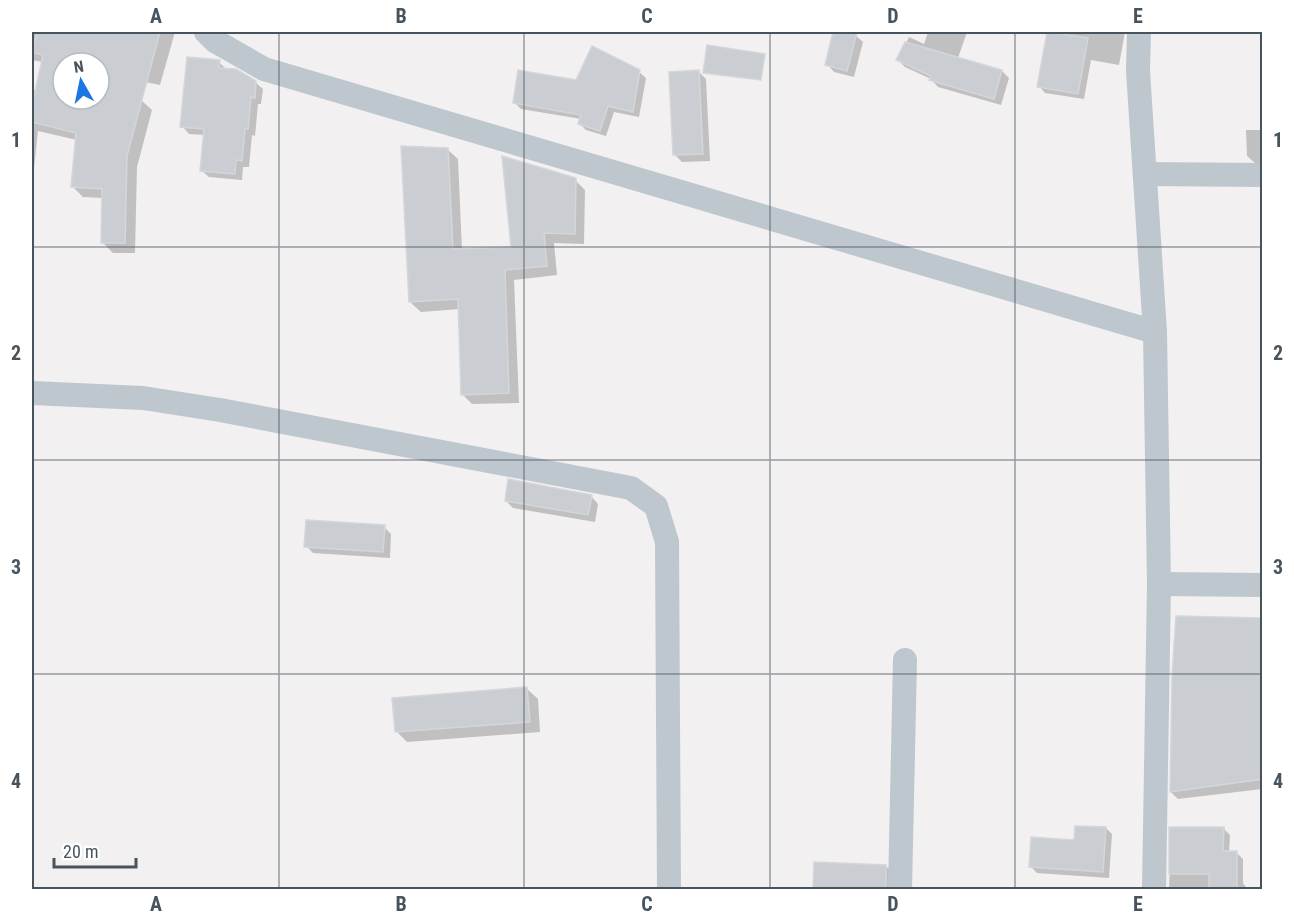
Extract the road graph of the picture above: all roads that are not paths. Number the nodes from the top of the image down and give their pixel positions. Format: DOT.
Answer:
graph roads {
  1 [pos="206,32"];
  2 [pos="1139,32"];
  3 [pos="1146,174"];
  4 [pos="1263,175"];
  5 [pos="1155,333"];
  6 [pos="32,393"];
  7 [pos="1159,584"];
  8 [pos="1263,585"];
  9 [pos="905,660"];
  10 [pos="669,890"];
  11 [pos="900,890"];
  12 [pos="1154,890"];
  1 -- 5 [label="street"];
  2 -- 3 [label="street"];
  3 -- 4 [label="street"];
  3 -- 5 [label="street"];
  5 -- 7 [label="street"];
  6 -- 10 [label="street"];
  7 -- 8 [label="street"];
  7 -- 12 [label="street"];
  9 -- 11 [label="street"];
}
